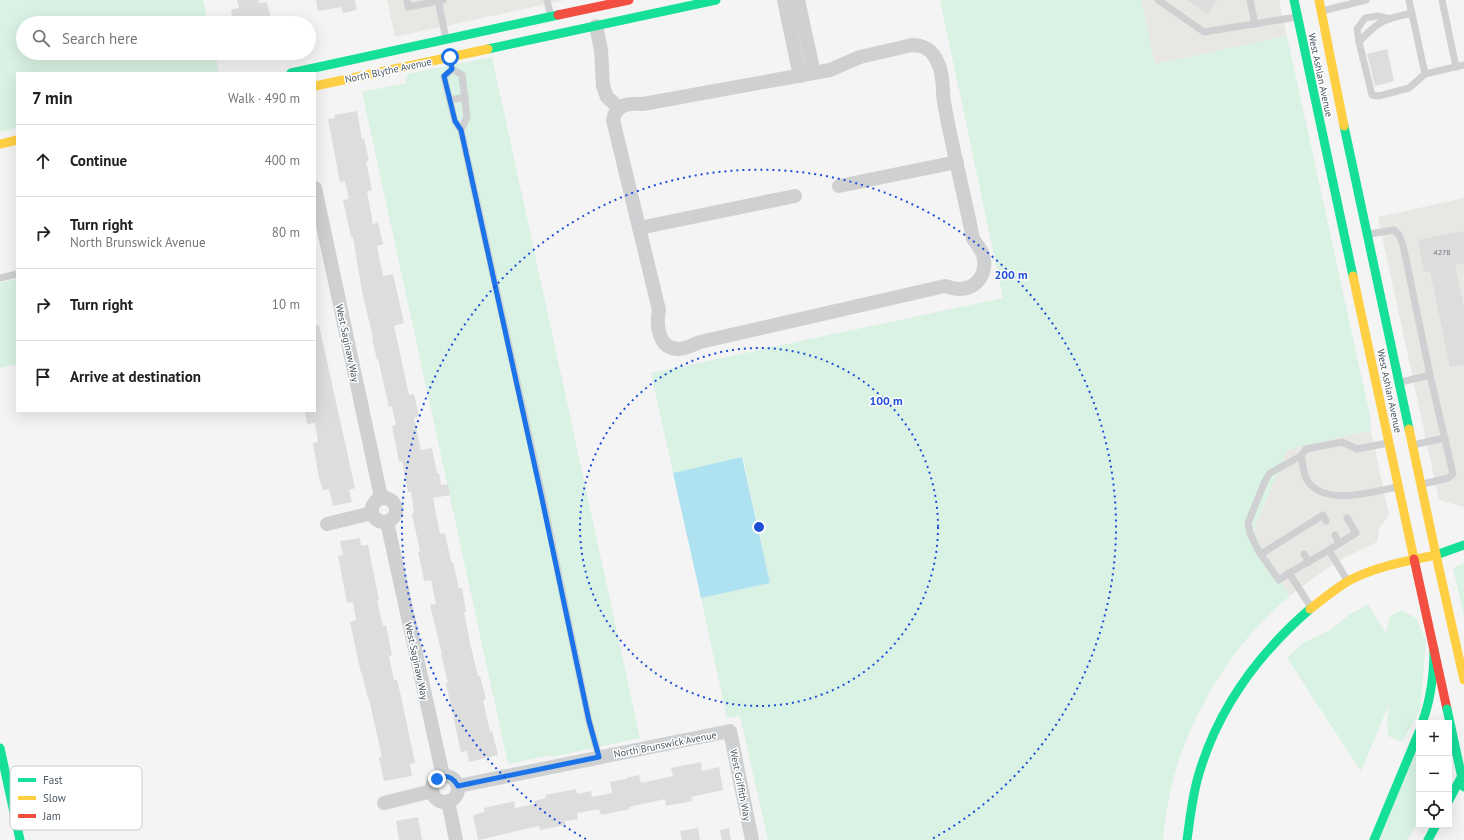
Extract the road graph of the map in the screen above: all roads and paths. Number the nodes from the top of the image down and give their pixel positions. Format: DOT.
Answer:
graph roads {
  1 [pos="407,0"];
  2 [pos="440,0"];
  3 [pos="547,0"];
  4 [pos="629,0"];
  5 [pos="716,0"];
  6 [pos="784,0"];
  7 [pos="798,0"];
  8 [pos="1158,0"];
  9 [pos="1250,0"];
  10 [pos="1294,0"];
  11 [pos="1319,0"];
  12 [pos="1366,0"];
  13 [pos="1409,0"];
  14 [pos="1442,0"];
  15 [pos="1321,11"];
  16 [pos="1412,13"];
  17 [pos="551,17"];
  18 [pos="1298,17"];
  19 [pos="1387,18"];
  20 [pos="1255,24"];
  21 [pos="596,26"];
  22 [pos="805,31"];
  23 [pos="555,34"];
  24 [pos="791,34"];
  25 [pos="446,40"];
  26 [pos="1359,42"];
  27 [pos="398,50"];
  28 [pos="450,57"];
  29 [pos="1464,65"];
  30 [pos="1456,67"];
  31 [pos="452,69"];
  32 [pos="296,72"];
  33 [pos="814,73"];
  34 [pos="316,74"];
  35 [pos="1425,74"];
  36 [pos="800,76"];
  37 [pos="316,86"];
  38 [pos="465,96"];
  39 [pos="450,100"];
  40 [pos="619,108"];
  41 [pos="461,130"];
  42 [pos="16,140"];
  43 [pos="0,144"];
  44 [pos="957,162"];
  45 [pos="839,186"];
  46 [pos="316,193"];
  47 [pos="795,196"];
  48 [pos="639,228"];
  49 [pos="1367,234"];
  50 [pos="16,274"];
  51 [pos="0,278"];
  52 [pos="1356,287"];
  53 [pos="1366,297"];
  54 [pos="1385,368"];
  55 [pos="1430,375"];
  56 [pos="1398,382"];
  57 [pos="1444,438"];
  58 [pos="1389,442"];
  59 [pos="1412,445"];
  60 [pos="1301,456"];
  61 [pos="1421,484"];
  62 [pos="1399,486"];
  63 [pos="381,497"];
  64 [pos="372,512"];
  65 [pos="1347,518"];
  66 [pos="1326,521"];
  67 [pos="387,522"];
  68 [pos="327,524"];
  69 [pos="1335,535"];
  70 [pos="1339,543"];
  71 [pos="1464,545"];
  72 [pos="1329,550"];
  73 [pos="1261,554"];
  74 [pos="1304,554"];
  75 [pos="1436,555"];
  76 [pos="1414,559"];
  77 [pos="1309,562"];
  78 [pos="1289,573"];
  79 [pos="1348,582"];
  80 [pos="1312,608"];
  81 [pos="1434,649"];
  82 [pos="1464,679"];
  83 [pos="1423,720"];
  84 [pos="730,731"];
  85 [pos="1416,739"];
  86 [pos="0,748"];
  87 [pos="599,757"];
  88 [pos="1464,772"];
  89 [pos="443,776"];
  90 [pos="458,786"];
  91 [pos="1464,787"];
  92 [pos="432,791"];
  93 [pos="10,794"];
  94 [pos="1452,794"];
  95 [pos="448,801"];
  96 [pos="384,803"];
  97 [pos="1434,828"];
  98 [pos="18,830"];
  99 [pos="20,840"];
  100 [pos="456,840"];
  101 [pos="752,840"];
  102 [pos="1187,840"];
  103 [pos="1374,840"];
  104 [pos="1428,840"];
  1 -- 2 [label="lane"];
  2 -- 25 [label="lane"];
  3 -- 17 [label="lane"];
  4 -- 17 [label="main road, North Blythe Avenue"];
  5 -- 21 [label="main road, North Blythe Avenue"];
  6 -- 24 [label="street"];
  7 -- 22 [label="street"];
  8 -- 20 [label="lane"];
  9 -- 20 [label="lane"];
  10 -- 18 [label="main road, West Ashlan Avenue"];
  11 -- 15 [label="main road, West Ashlan Avenue"];
  12 -- 15 [label="lane"];
  13 -- 16 [label="lane"];
  14 -- 30 [label="lane"];
  15 -- 49 [label="main road, West Ashlan Avenue"];
  16 -- 19 [label="lane"];
  16 -- 35 [label="lane"];
  17 -- 23 [label="street"];
  17 -- 25 [label="main road, North Blythe Avenue"];
  18 -- 20 [label="lane"];
  18 -- 52 [label="main road, West Ashlan Avenue"];
  19 -- 26 [label="lane"];
  19 -- 26 [label="lane"];
  21 -- 23 [label="main road, North Blythe Avenue"];
  21 -- 40 [label="street"];
  22 -- 24 [label="street"];
  22 -- 33 [label="street"];
  23 -- 28 [label="main road, North Blythe Avenue"];
  24 -- 36 [label="street"];
  25 -- 27 [label="main road, North Blythe Avenue"];
  26 -- 35 [label="lane"];
  27 -- 32 [label="main road, North Blythe Avenue"];
  27 -- 34 [label="street, North Blythe Avenue"];
  28 -- 31 [label="lane"];
  28 -- 37 [label="main road, North Blythe Avenue"];
  29 -- 30 [label="lane"];
  30 -- 35 [label="lane"];
  31 -- 38 [label="lane"];
  31 -- 39 [label="lane"];
  33 -- 36 [label="street"];
  33 -- 44 [label="street"];
  36 -- 40 [label="street"];
  38 -- 39 [label="lane"];
  38 -- 41 [label="lane"];
  39 -- 41 [label="lane"];
  40 -- 48 [label="street"];
  41 -- 87 [label="lane"];
  42 -- 43 [label="main road"];
  44 -- 45 [label="street"];
  44 -- 48 [label="street"];
  46 -- 63 [label="street, West Saginaw Way"];
  47 -- 48 [label="street"];
  49 -- 55 [label="lane"];
  49 -- 56 [label="main road, West Ashlan Avenue"];
  50 -- 51 [label="lane"];
  52 -- 53 [label="main road"];
  52 -- 58 [label="main road, West Ashlan Avenue"];
  54 -- 56 [label="main road"];
  55 -- 56 [label="lane"];
  55 -- 57 [label="lane"];
  56 -- 59 [label="main road, West Ashlan Avenue"];
  57 -- 59 [label="lane"];
  57 -- 61 [label="lane"];
  58 -- 60 [label="lane"];
  58 -- 62 [label="main road, West Ashlan Avenue"];
  59 -- 61 [label="main road, West Ashlan Avenue"];
  60 -- 62 [label="lane"];
  60 -- 73 [label="lane"];
  61 -- 75 [label="main road, West Ashlan Avenue"];
  62 -- 76 [label="main road, West Ashlan Avenue"];
  63 -- 64 [label="street"];
  63 -- 67 [label="street"];
  64 -- 67 [label="street"];
  64 -- 68 [label="street"];
  65 -- 70 [label="lane"];
  66 -- 73 [label="lane"];
  67 -- 89 [label="street, West Saginaw Way"];
  69 -- 70 [label="lane"];
  70 -- 72 [label="lane"];
  71 -- 75 [label="main road"];
  72 -- 77 [label="lane"];
  72 -- 79 [label="lane"];
  73 -- 78 [label="lane"];
  74 -- 77 [label="lane"];
  75 -- 76 [label="main road"];
  75 -- 82 [label="main road, West Ashlan Avenue"];
  76 -- 79 [label="main road"];
  76 -- 81 [label="main road, West Ashlan Avenue"];
  77 -- 78 [label="lane"];
  78 -- 80 [label="lane"];
  79 -- 80 [label="main road"];
  80 -- 102 [label="main road"];
  81 -- 83 [label="main road"];
  81 -- 91 [label="main road, West Ashlan Avenue, bridge"];
  84 -- 87 [label="street, North Brunswick Avenue"];
  84 -- 101 [label="street, West Griffith Way"];
  85 -- 103 [label="main road"];
  86 -- 93 [label="main road"];
  87 -- 90 [label="street, North Brunswick Avenue"];
  88 -- 94 [label="main road"];
  89 -- 90 [label="street"];
  89 -- 92 [label="street"];
  90 -- 95 [label="street"];
  92 -- 95 [label="street"];
  92 -- 96 [label="street"];
  95 -- 100 [label="street"];
  97 -- 104 [label="main road"];
  98 -- 99 [label="main road"];
}
